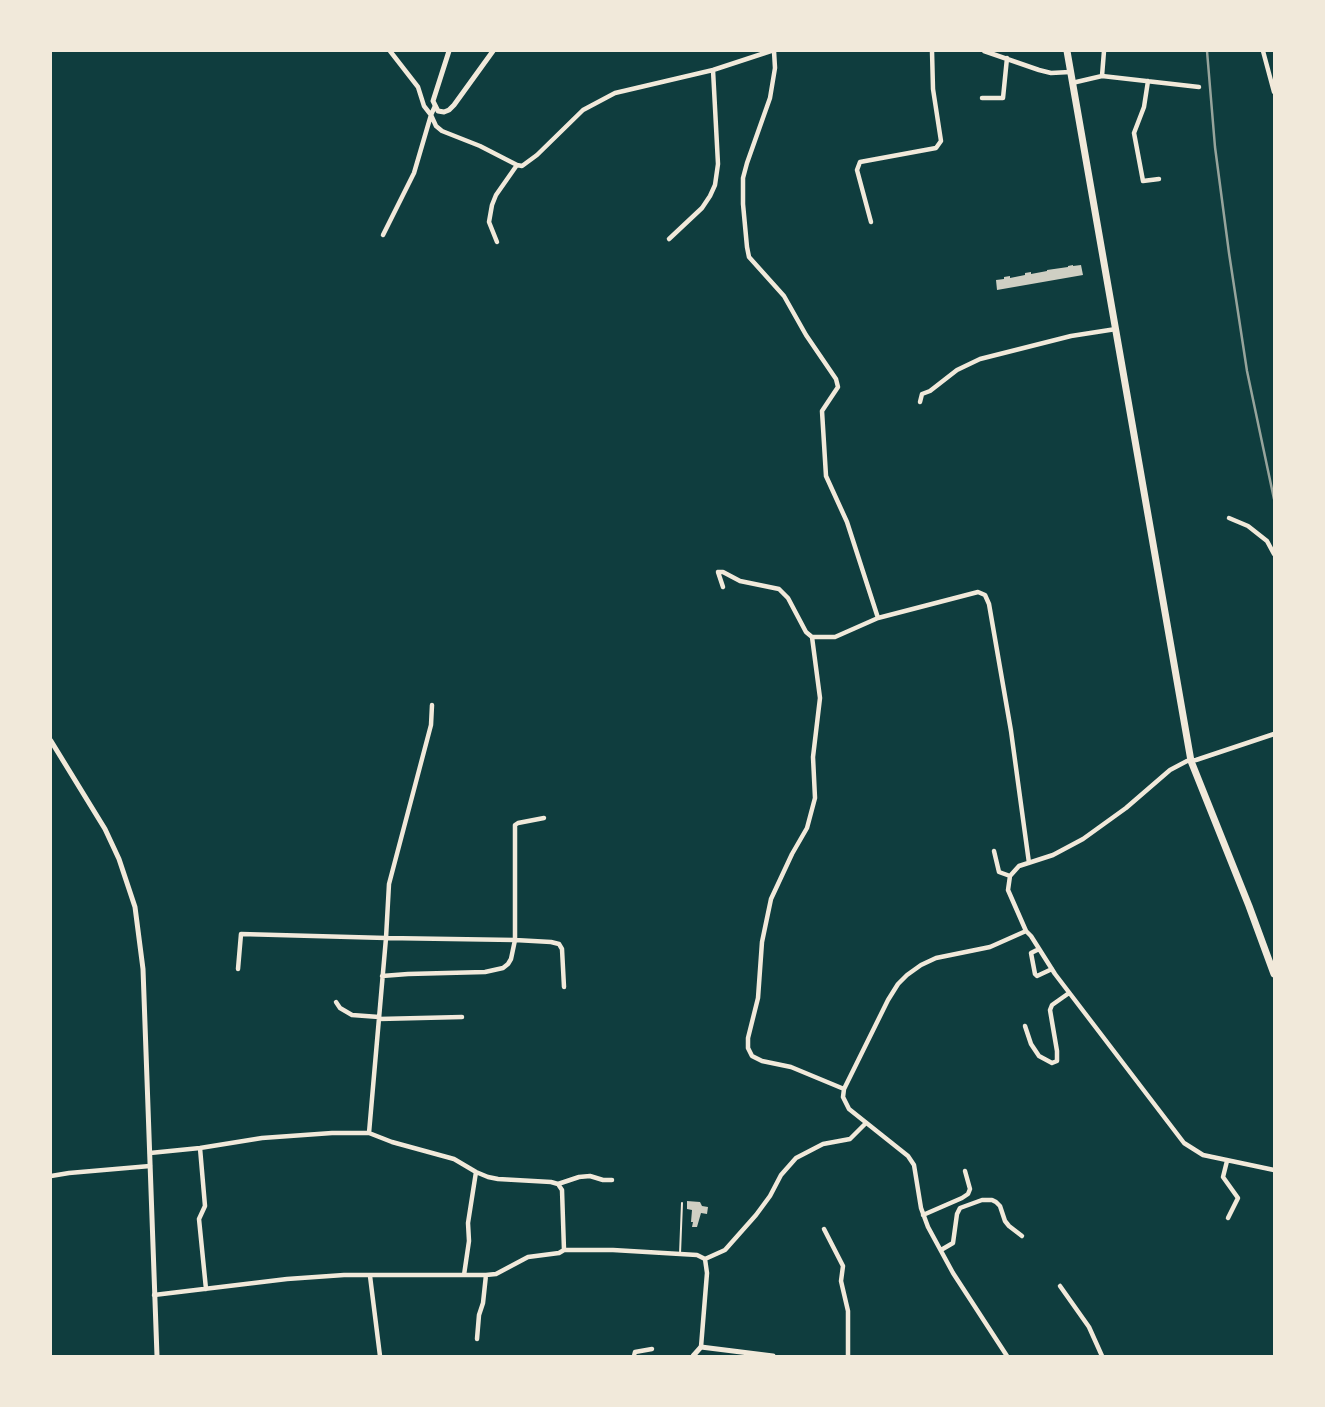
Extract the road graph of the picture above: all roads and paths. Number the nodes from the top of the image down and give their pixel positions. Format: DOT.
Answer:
graph roads {
  1 [pos="390,51"];
  2 [pos="449,51"];
  3 [pos="493,51"];
  4 [pos="772,51"];
  5 [pos="932,51"];
  6 [pos="984,51"];
  7 [pos="1067,51"];
  8 [pos="1104,51"];
  9 [pos="1263,51"];
  10 [pos="1007,58"];
  11 [pos="713,70"];
  12 [pos="1070,72"];
  13 [pos="1102,76"];
  14 [pos="1148,81"];
  15 [pos="1072,82"];
  16 [pos="1199,87"];
  17 [pos="1274,92"];
  18 [pos="982,98"];
  19 [pos="435,106"];
  20 [pos="431,115"];
  21 [pos="517,165"];
  22 [pos="1158,178"];
  23 [pos="871,222"];
  24 [pos="382,235"];
  25 [pos="669,239"];
  26 [pos="497,242"];
  27 [pos="1116,329"];
  28 [pos="920,402"];
  29 [pos="1229,518"];
  30 [pos="1274,554"];
  31 [pos="723,587"];
  32 [pos="878,618"];
  33 [pos="812,637"];
  34 [pos="432,705"];
  35 [pos="1274,734"];
  36 [pos="51,741"];
  37 [pos="1191,761"];
  38 [pos="544,818"];
  39 [pos="994,851"];
  40 [pos="1029,863"];
  41 [pos="1010,876"];
  42 [pos="1026,931"];
  43 [pos="386,938"];
  44 [pos="515,940"];
  45 [pos="1039,949"];
  46 [pos="238,969"];
  47 [pos="1052,969"];
  48 [pos="1274,974"];
  49 [pos="382,976"];
  50 [pos="564,987"];
  51 [pos="1069,992"];
  52 [pos="336,1002"];
  53 [pos="462,1016"];
  54 [pos="379,1018"];
  55 [pos="1025,1026"];
  56 [pos="844,1089"];
  57 [pos="866,1123"];
  58 [pos="369,1133"];
  59 [pos="200,1148"];
  60 [pos="150,1153"];
  61 [pos="1227,1161"];
  62 [pos="150,1166"];
  63 [pos="1274,1170"];
  64 [pos="965,1171"];
  65 [pos="476,1172"];
  66 [pos="51,1176"];
  67 [pos="612,1180"];
  68 [pos="558,1184"];
  69 [pos="682,1203"];
  70 [pos="924,1215"];
  71 [pos="1228,1218"];
  72 [pos="824,1229"];
  73 [pos="1022,1236"];
  74 [pos="564,1250"];
  75 [pos="941,1250"];
  76 [pos="680,1254"];
  77 [pos="705,1258"];
  78 [pos="464,1275"];
  79 [pos="486,1275"];
  80 [pos="370,1276"];
  81 [pos="1060,1286"];
  82 [pos="206,1289"];
  83 [pos="154,1295"];
  84 [pos="477,1339"];
  85 [pos="701,1347"];
  86 [pos="652,1349"];
  87 [pos="740,1354"];
  88 [pos="157,1356"];
  89 [pos="380,1356"];
  90 [pos="634,1356"];
  91 [pos="693,1356"];
  92 [pos="773,1356"];
  93 [pos="848,1356"];
  94 [pos="1007,1356"];
  95 [pos="1102,1356"];
  1 -- 20 [label="street"];
  2 -- 19 [label="street"];
  3 -- 19 [label="street"];
  4 -- 11 [label="street"];
  4 -- 32 [label="street"];
  5 -- 23 [label="street"];
  6 -- 10 [label="street"];
  7 -- 12 [label="main road"];
  8 -- 13 [label="street"];
  9 -- 17 [label="street"];
  10 -- 12 [label="street"];
  10 -- 18 [label="street"];
  11 -- 21 [label="street"];
  11 -- 25 [label="street"];
  12 -- 15 [label="main road"];
  13 -- 14 [label="street"];
  13 -- 15 [label="street"];
  14 -- 16 [label="street"];
  14 -- 22 [label="street"];
  15 -- 27 [label="main road"];
  19 -- 20 [label="street"];
  20 -- 21 [label="street"];
  20 -- 24 [label="street"];
  21 -- 26 [label="street"];
  27 -- 28 [label="street"];
  27 -- 37 [label="main road"];
  29 -- 30 [label="street"];
  31 -- 33 [label="street"];
  32 -- 33 [label="street"];
  32 -- 40 [label="street"];
  33 -- 56 [label="street"];
  34 -- 43 [label="street"];
  35 -- 37 [label="street"];
  36 -- 60 [label="street"];
  37 -- 40 [label="street"];
  37 -- 48 [label="main road"];
  38 -- 44 [label="street"];
  39 -- 41 [label="street"];
  40 -- 41 [label="street"];
  41 -- 42 [label="street"];
  42 -- 45 [label="street"];
  42 -- 56 [label="street"];
  43 -- 44 [label="street"];
  43 -- 46 [label="street"];
  43 -- 49 [label="street"];
  44 -- 49 [label="street"];
  44 -- 50 [label="street"];
  45 -- 47 [label="street"];
  45 -- 47 [label="street"];
  47 -- 51 [label="street"];
  49 -- 54 [label="street"];
  51 -- 55 [label="street"];
  51 -- 61 [label="street"];
  52 -- 54 [label="street"];
  53 -- 54 [label="street"];
  54 -- 58 [label="street"];
  56 -- 57 [label="street"];
  57 -- 70 [label="street"];
  57 -- 77 [label="street"];
  58 -- 59 [label="street"];
  58 -- 65 [label="street"];
  59 -- 60 [label="street"];
  59 -- 82 [label="street"];
  60 -- 62 [label="street"];
  61 -- 63 [label="street"];
  61 -- 71 [label="street"];
  62 -- 66 [label="street"];
  62 -- 83 [label="street"];
  64 -- 70 [label="street"];
  65 -- 68 [label="street"];
  65 -- 78 [label="street"];
  67 -- 68 [label="street"];
  68 -- 74 [label="street"];
  69 -- 76 [label="lane"];
  70 -- 75 [label="street"];
  72 -- 93 [label="street"];
  73 -- 75 [label="street"];
  74 -- 76 [label="street"];
  74 -- 79 [label="street"];
  75 -- 94 [label="street"];
  76 -- 77 [label="street"];
  77 -- 85 [label="street"];
  78 -- 79 [label="street"];
  78 -- 80 [label="street"];
  79 -- 84 [label="street"];
  80 -- 82 [label="street"];
  80 -- 89 [label="street"];
  81 -- 95 [label="street"];
  82 -- 83 [label="street"];
  83 -- 88 [label="street"];
  85 -- 87 [label="street"];
  85 -- 91 [label="street"];
  86 -- 90 [label="street"];
  87 -- 92 [label="street"];
}
